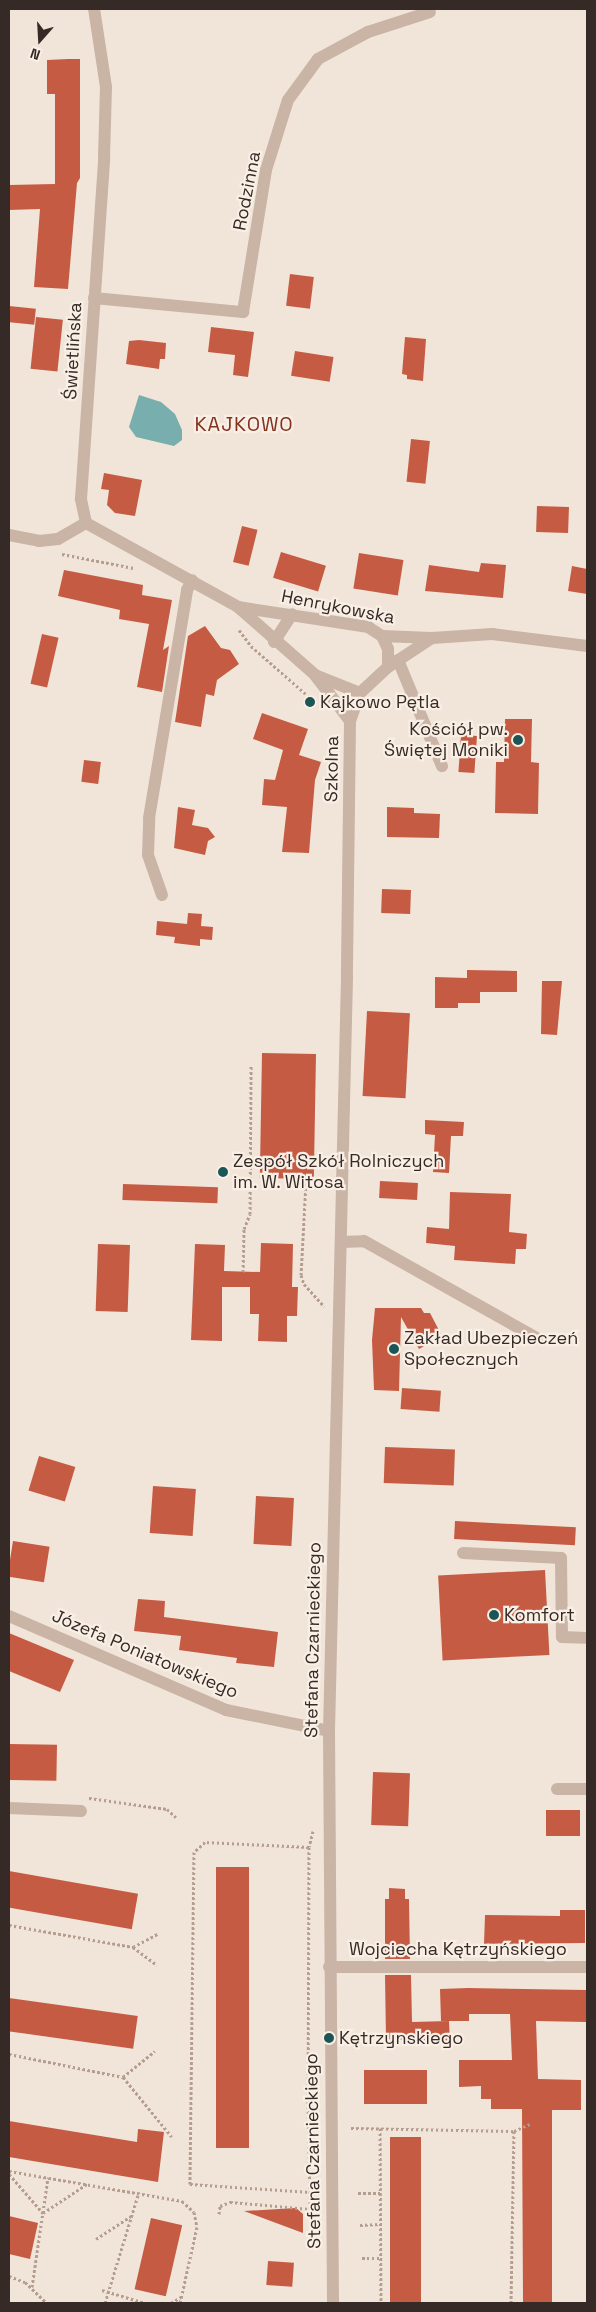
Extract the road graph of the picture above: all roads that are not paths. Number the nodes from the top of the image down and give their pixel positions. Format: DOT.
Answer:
graph roads {
  1 [pos="94,9"];
  2 [pos="430,12"];
  3 [pos="94,298"];
  4 [pos="86,523"];
  5 [pos="9,535"];
  6 [pos="192,580"];
  7 [pos="238,606"];
  8 [pos="292,614"];
  9 [pos="382,636"];
  10 [pos="432,638"];
  11 [pos="274,642"];
  12 [pos="587,646"];
  13 [pos="393,663"];
  14 [pos="315,675"];
  15 [pos="360,693"];
  16 [pos="350,721"];
  17 [pos="442,766"];
  18 [pos="162,895"];
  19 [pos="347,978"];
  20 [pos="341,1242"];
  21 [pos="536,1338"];
  22 [pos="464,1554"];
  23 [pos="9,1616"];
  24 [pos="587,1638"];
  25 [pos="329,1731"];
  26 [pos="557,1789"];
  27 [pos="587,1789"];
  28 [pos="9,1808"];
  29 [pos="81,1811"];
  30 [pos="329,1966"];
  31 [pos="587,1967"];
  32 [pos="334,2303"];
  1 -- 3 [label="street, Świetlińska"];
  2 -- 3 [label="street, Rodzinna"];
  3 -- 4 [label="street, Świetlińska"];
  4 -- 5 [label="street"];
  4 -- 6 [label="street"];
  6 -- 7 [label="street"];
  6 -- 18 [label="street"];
  7 -- 8 [label="street, Henrykowska"];
  7 -- 11 [label="street, Szkolna"];
  8 -- 9 [label="street, Henrykowska"];
  8 -- 11 [label="street"];
  9 -- 10 [label="street, Henrykowska"];
  9 -- 13 [label="street"];
  10 -- 12 [label="street, Henrykowska"];
  10 -- 13 [label="street, Henrykowska"];
  11 -- 14 [label="street, Szkolna"];
  13 -- 15 [label="street, Henrykowska"];
  13 -- 17 [label="street"];
  14 -- 15 [label="street"];
  14 -- 16 [label="street, Szkolna"];
  15 -- 16 [label="street, Henrykowska"];
  16 -- 19 [label="street, Szkolna"];
  19 -- 20 [label="street, Stefana Czarnieckiego"];
  20 -- 21 [label="street"];
  20 -- 25 [label="street, Stefana Czarnieckiego"];
  22 -- 24 [label="street"];
  23 -- 25 [label="street, Józefa Poniatowskiego"];
  25 -- 30 [label="street, Stefana Czarnieckiego"];
  26 -- 27 [label="street"];
  28 -- 29 [label="street"];
  30 -- 31 [label="street, Wojciecha Kętrzyńskiego"];
  30 -- 32 [label="street, Stefana Czarnieckiego"];
}
